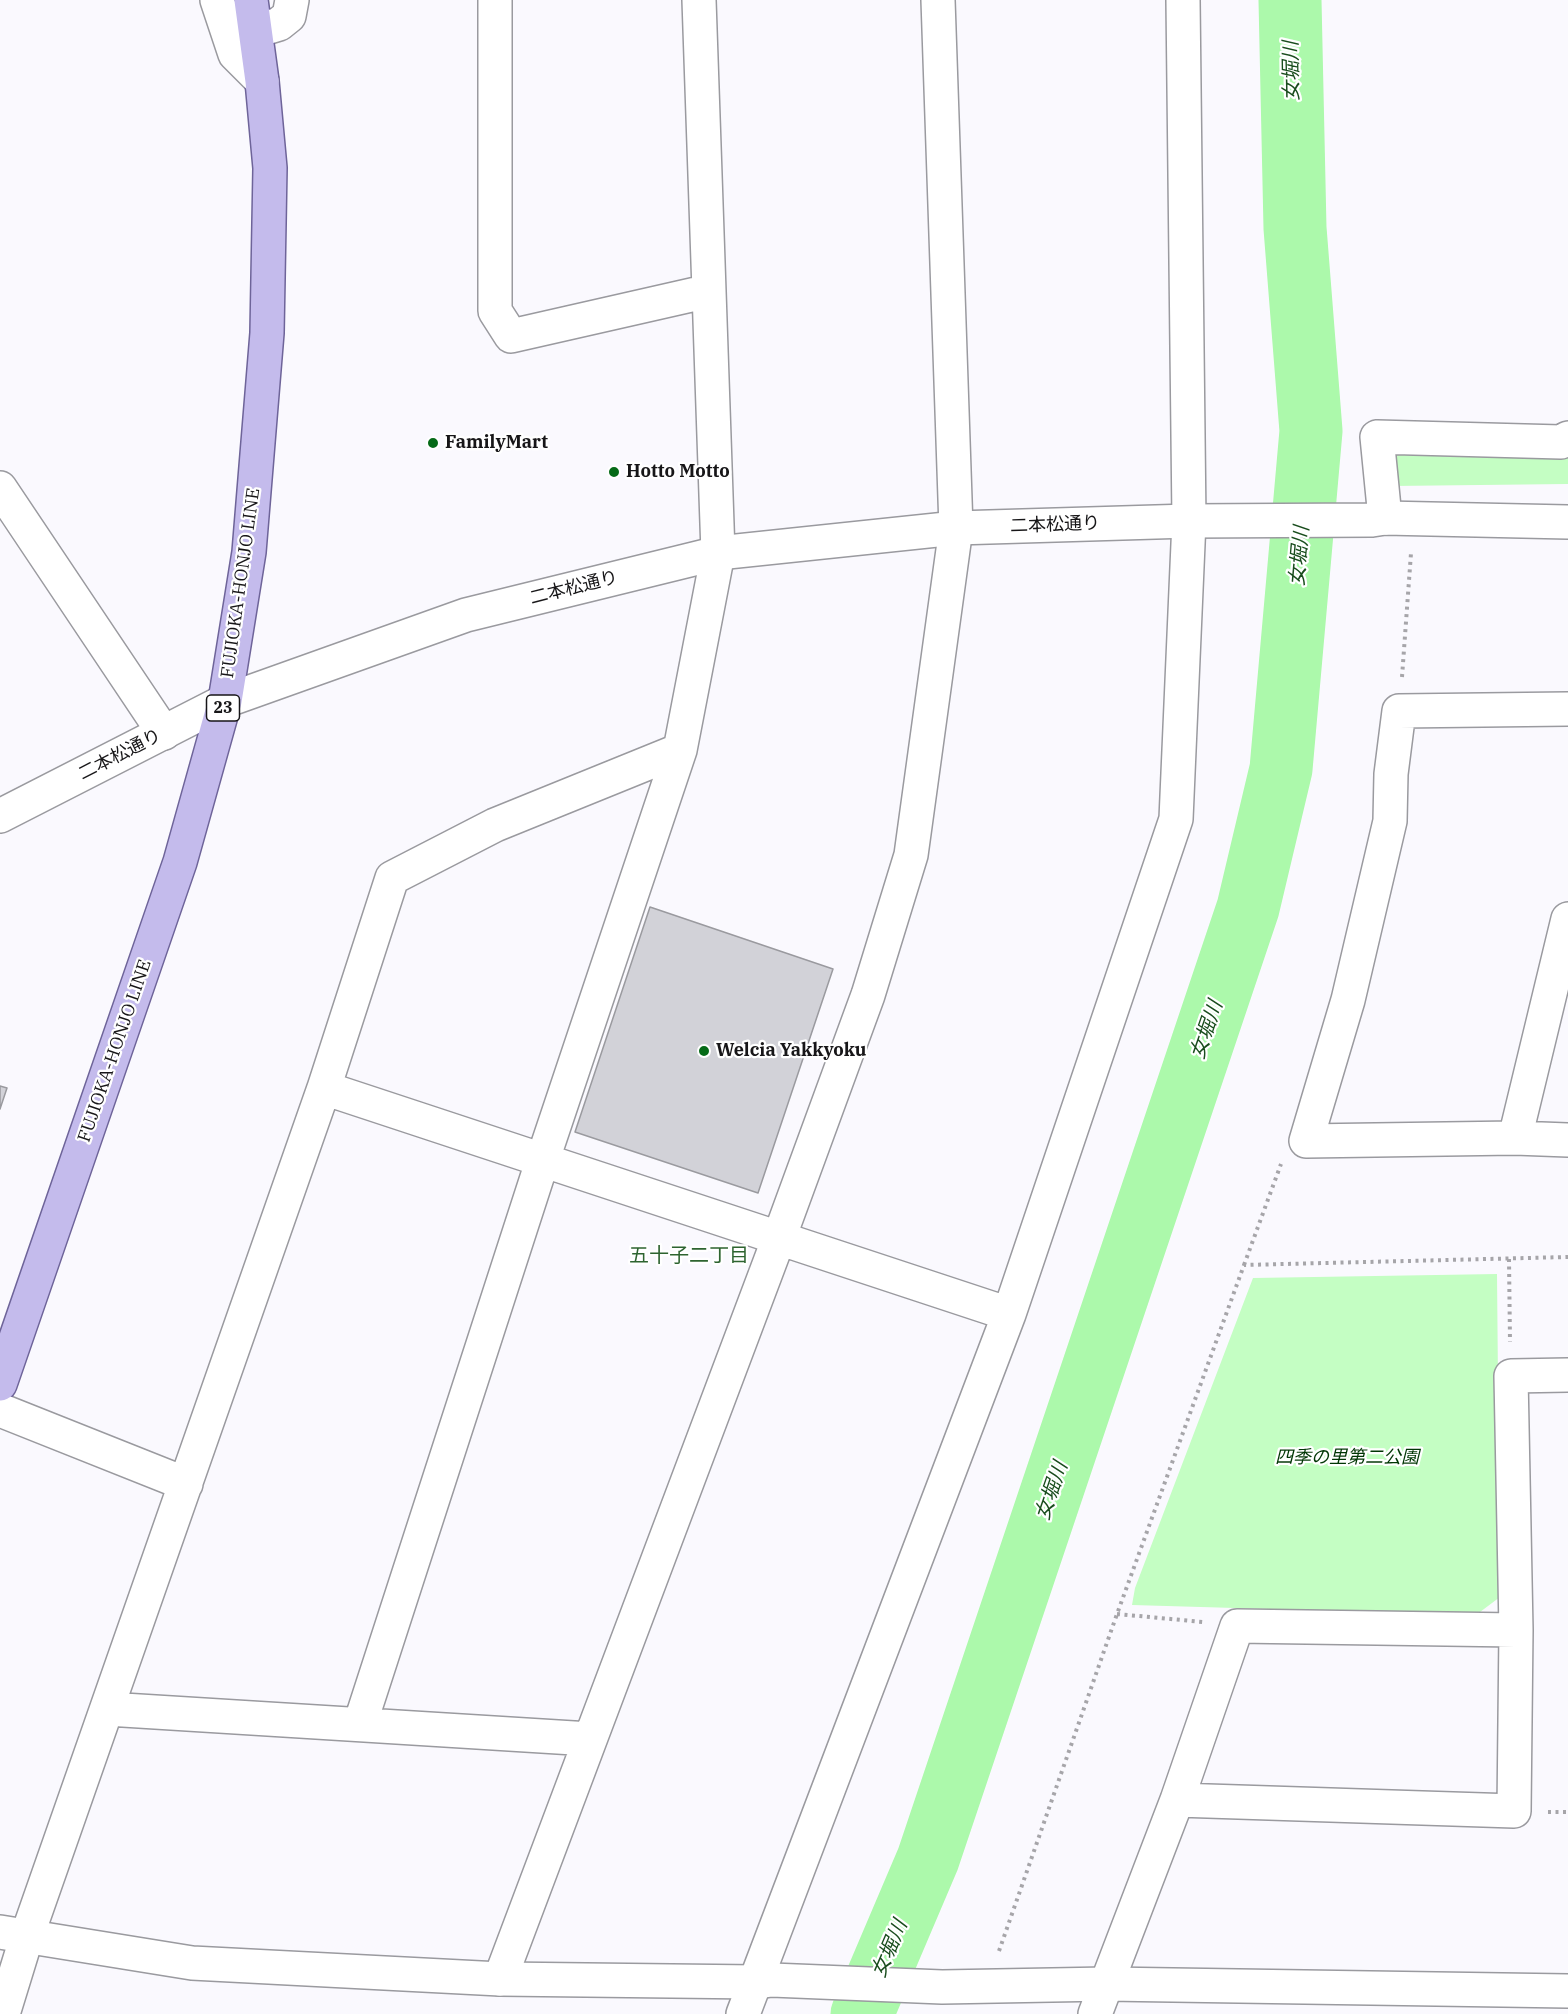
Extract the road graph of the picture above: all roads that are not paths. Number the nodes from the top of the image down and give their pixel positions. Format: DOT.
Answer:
graph roads {
  1 [pos="217,0"];
  2 [pos="292,0"];
  3 [pos="495,0"];
  4 [pos="699,0"];
  5 [pos="938,0"];
  6 [pos="1182,0"];
  7 [pos="254,15"];
  8 [pos="262,81"];
  9 [pos="709,291"];
  10 [pos="1568,438"];
  11 [pos="0,488"];
  12 [pos="1391,519"];
  13 [pos="1189,521"];
  14 [pos="1568,522"];
  15 [pos="956,528"];
  16 [pos="718,553"];
  17 [pos="225,701"];
  18 [pos="1568,709"];
  19 [pos="164,733"];
  20 [pos="680,750"];
  21 [pos="0,816"];
  22 [pos="1568,919"];
  23 [pos="324,1088"];
  24 [pos="1515,1138"];
  25 [pos="1568,1140"];
  26 [pos="543,1159"];
  27 [pos="779,1238"];
  28 [pos="1009,1314"];
  29 [pos="1568,1375"];
  30 [pos="0,1384"];
  31 [pos="0,1410"];
  32 [pos="186,1484"];
  33 [pos="1516,1630"];
  34 [pos="107,1709"];
  35 [pos="360,1724"];
  36 [pos="590,1739"];
  37 [pos="1177,1800"];
  38 [pos="14,1934"];
  39 [pos="500,1979"];
  40 [pos="764,1981"];
  41 [pos="1107,1984"];
  42 [pos="1568,1991"];
  43 [pos="3,2014"];
  44 [pos="743,2014"];
  45 [pos="1095,2014"];
  1 -- 8 [label="street"];
  2 -- 7 [label="street"];
  3 -- 9 [label="street"];
  4 -- 9 [label="street"];
  5 -- 15 [label="street"];
  6 -- 13 [label="street"];
  7 -- 8 [label="main road, FUJIOKA-HONJO LINE / 23"];
  8 -- 17 [label="main road, FUJIOKA-HONJO LINE / 23"];
  9 -- 16 [label="street"];
  10 -- 12 [label="street"];
  11 -- 19 [label="street"];
  12 -- 13 [label="street, 二本松通り"];
  12 -- 14 [label="street, 二本松通り"];
  13 -- 15 [label="street, 二本松通り"];
  13 -- 28 [label="street"];
  15 -- 16 [label="street, 二本松通り"];
  15 -- 27 [label="street"];
  16 -- 17 [label="street, 二本松通り"];
  16 -- 20 [label="street"];
  17 -- 19 [label="street, 二本松通り"];
  17 -- 30 [label="main road, FUJIOKA-HONJO LINE / 23"];
  18 -- 24 [label="street"];
  19 -- 21 [label="street, 二本松通り"];
  20 -- 23 [label="street"];
  20 -- 26 [label="street"];
  22 -- 24 [label="street"];
  23 -- 26 [label="street"];
  23 -- 32 [label="street"];
  24 -- 25 [label="street"];
  26 -- 27 [label="street"];
  26 -- 35 [label="street"];
  27 -- 28 [label="street"];
  27 -- 36 [label="street"];
  28 -- 40 [label="street"];
  29 -- 33 [label="street"];
  31 -- 32 [label="street"];
  32 -- 34 [label="street"];
  33 -- 37 [label="street"];
  33 -- 37 [label="street"];
  34 -- 35 [label="street"];
  34 -- 38 [label="street"];
  35 -- 36 [label="street"];
  36 -- 39 [label="street"];
  37 -- 41 [label="street"];
  38 -- 39 [label="street"];
  38 -- 43 [label="street"];
  39 -- 40 [label="street"];
  40 -- 41 [label="street"];
  40 -- 44 [label="street"];
  41 -- 42 [label="street"];
  41 -- 45 [label="street"];
}
